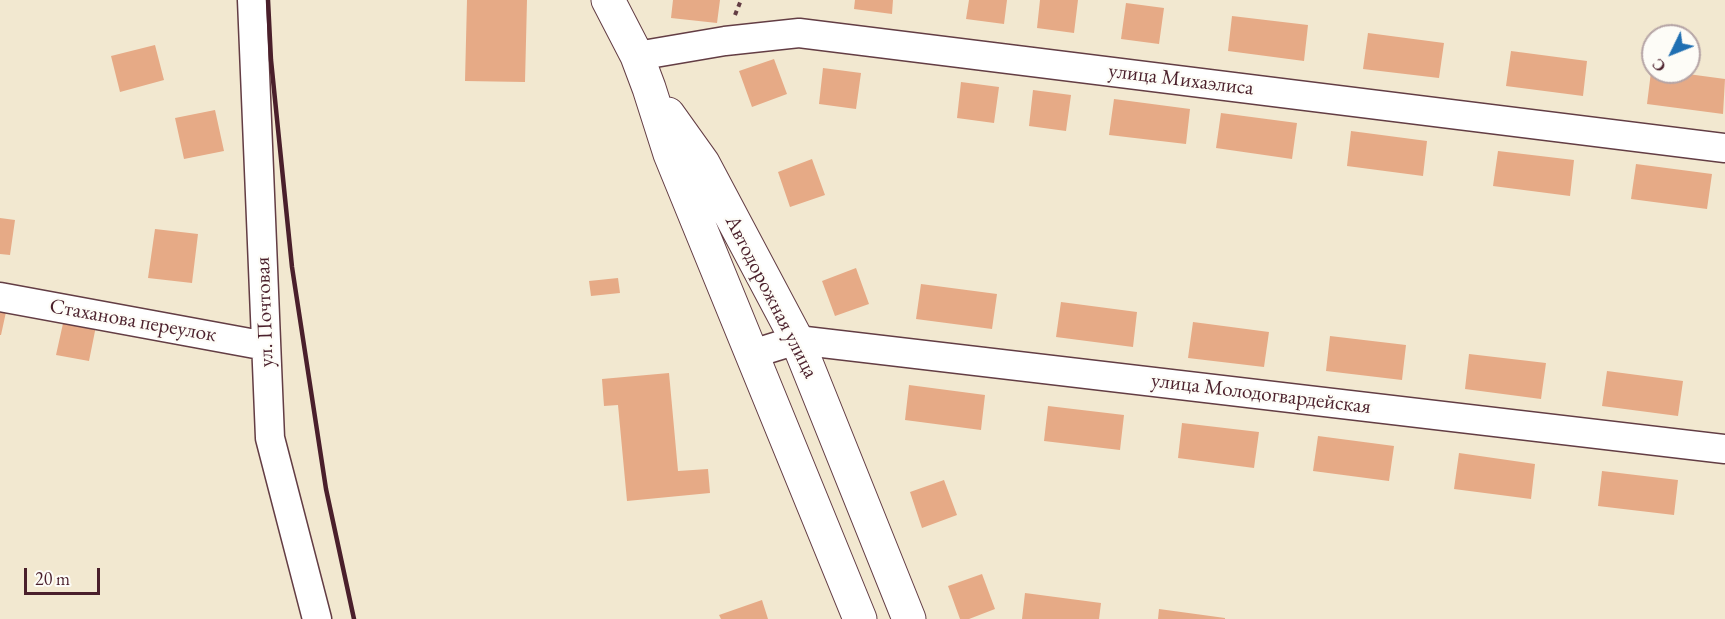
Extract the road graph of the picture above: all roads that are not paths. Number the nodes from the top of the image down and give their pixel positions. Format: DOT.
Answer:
graph roads {
  1 [pos="252,0"];
  2 [pos="608,0"];
  3 [pos="637,56"];
  4 [pos="649,88"];
  5 [pos="1725,148"];
  6 [pos="0,297"];
  7 [pos="797,339"];
  8 [pos="266,346"];
  9 [pos="752,354"];
  10 [pos="1725,449"];
  11 [pos="317,619"];
  12 [pos="860,619"];
  13 [pos="909,619"];
  1 -- 8 [label="street, ул. Почтовая"];
  2 -- 3 [label="main road, Автодорожная улица"];
  3 -- 4 [label="main road, Автодорожная улица"];
  3 -- 5 [label="street, улица Михаэлиса"];
  4 -- 7 [label="main road, Автодорожная улица"];
  4 -- 9 [label="main road, Автодорожная улица"];
  6 -- 8 [label="street, Стаханова переулок"];
  7 -- 9 [label="street"];
  7 -- 10 [label="street, улица Молодогвардейская"];
  7 -- 13 [label="main road, Автодорожная улица"];
  8 -- 11 [label="street, ул. Почтовая"];
  9 -- 12 [label="main road, Автодорожная улица"];
}
